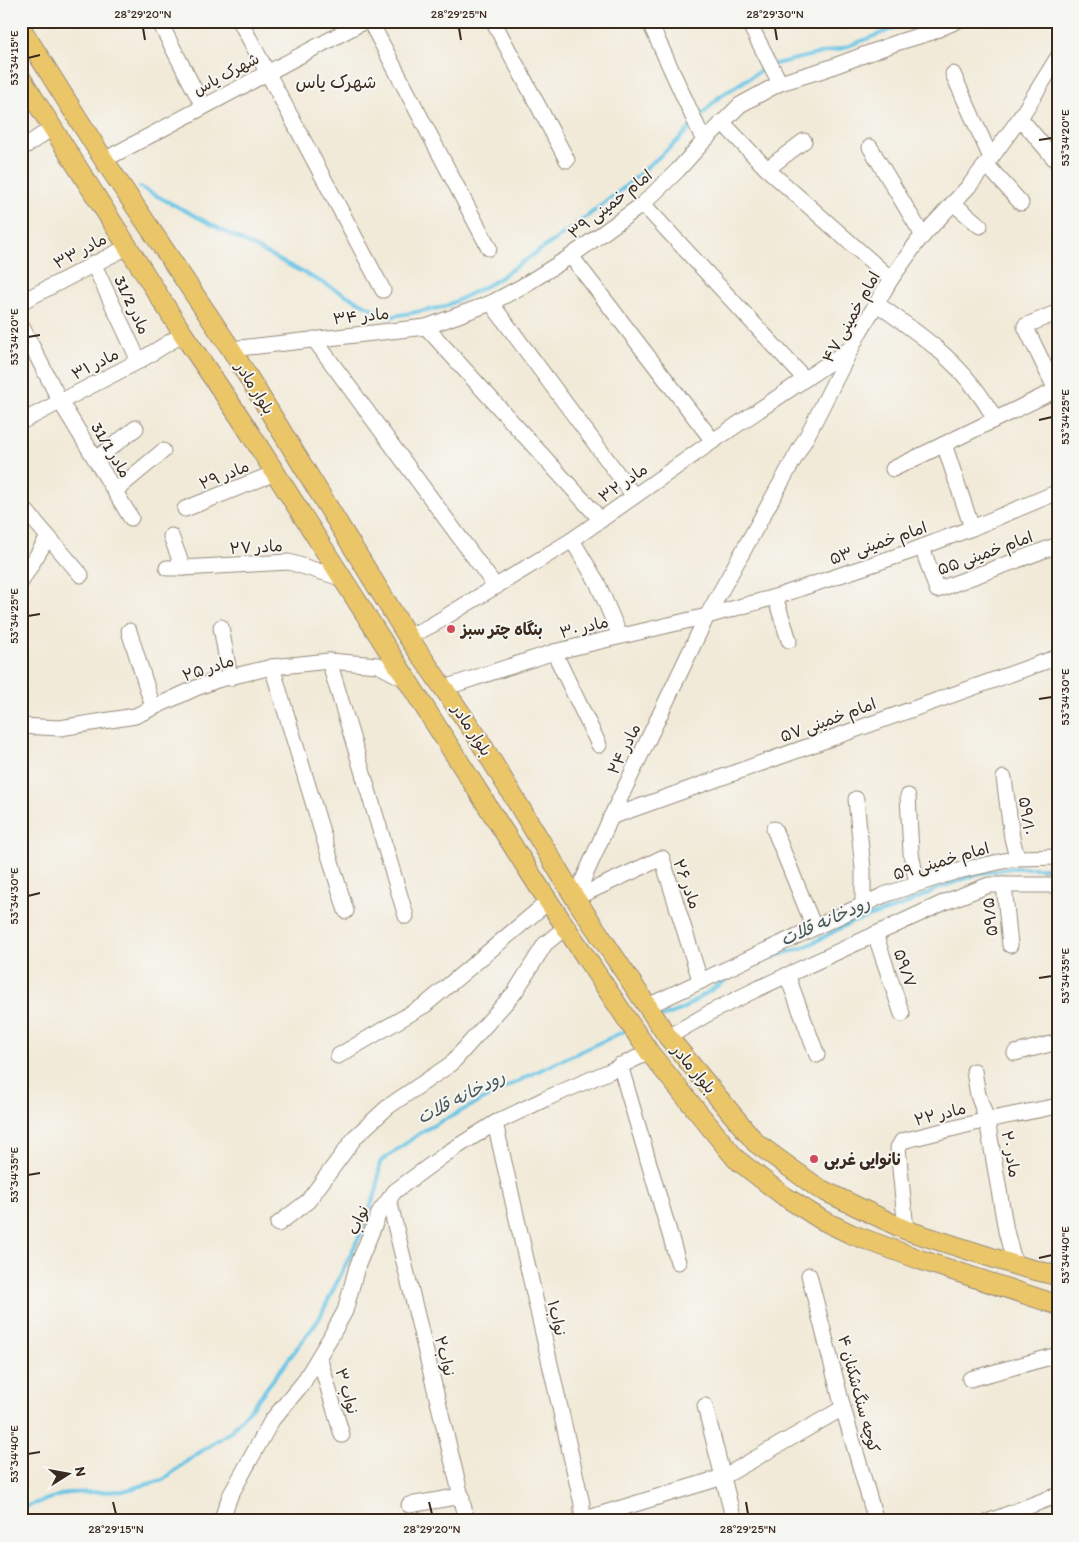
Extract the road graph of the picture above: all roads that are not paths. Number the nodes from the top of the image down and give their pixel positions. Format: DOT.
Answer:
graph roads {
  1 [pos="240,21"];
  2 [pos="365,21"];
  3 [pos="370,21"];
  4 [pos="493,21"];
  5 [pos="649,21"];
  6 [pos="748,21"];
  7 [pos="957,21"];
  8 [pos="162,27"];
  9 [pos="21,28"];
  10 [pos="1058,57"];
  11 [pos="267,72"];
  12 [pos="953,74"];
  13 [pos="21,78"];
  14 [pos="780,83"];
  15 [pos="203,106"];
  16 [pos="1020,118"];
  17 [pos="722,122"];
  18 [pos="52,128"];
  19 [pos="704,141"];
  20 [pos="804,141"];
  21 [pos="870,147"];
  22 [pos="21,149"];
  23 [pos="104,160"];
  24 [pos="567,160"];
  25 [pos="989,161"];
  26 [pos="1058,163"];
  27 [pos="767,170"];
  28 [pos="953,203"];
  29 [pos="1021,203"];
  30 [pos="643,204"];
  31 [pos="980,226"];
  32 [pos="923,236"];
  33 [pos="128,246"];
  34 [pos="489,248"];
  35 [pos="571,256"];
  36 [pos="93,263"];
  37 [pos="891,279"];
  38 [pos="383,290"];
  39 [pos="21,302"];
  40 [pos="490,303"];
  41 [pos="877,304"];
  42 [pos="1058,312"];
  43 [pos="21,325"];
  44 [pos="426,327"];
  45 [pos="183,334"];
  46 [pos="314,339"];
  47 [pos="852,348"];
  48 [pos="231,349"];
  49 [pos="138,361"];
  50 [pos="805,379"];
  51 [pos="1057,392"];
  52 [pos="60,401"];
  53 [pos="995,419"];
  54 [pos="21,422"];
  55 [pos="136,428"];
  56 [pos="713,441"];
  57 [pos="944,444"];
  58 [pos="163,451"];
  59 [pos="96,460"];
  60 [pos="893,469"];
  61 [pos="275,473"];
  62 [pos="115,490"];
  63 [pos="1058,492"];
  64 [pos="634,496"];
  65 [pos="21,505"];
  66 [pos="186,509"];
  67 [pos="131,518"];
  68 [pos="601,520"];
  69 [pos="972,528"];
  70 [pos="171,536"];
  71 [pos="48,537"];
  72 [pos="572,540"];
  73 [pos="1058,545"];
  74 [pos="922,547"];
  75 [pos="167,568"];
  76 [pos="183,568"];
  77 [pos="81,575"];
  78 [pos="344,579"];
  79 [pos="21,582"];
  80 [pos="496,587"];
  81 [pos="775,597"];
  82 [pos="707,616"];
  83 [pos="220,627"];
  84 [pos="129,631"];
  85 [pos="408,636"];
  86 [pos="620,636"];
  87 [pos="790,640"];
  88 [pos="554,652"];
  89 [pos="1058,657"];
  90 [pos="329,661"];
  91 [pos="272,668"];
  92 [pos="230,678"];
  93 [pos="407,680"];
  94 [pos="444,688"];
  95 [pos="153,708"];
  96 [pos="21,726"];
  97 [pos="476,735"];
  98 [pos="599,746"];
  99 [pos="452,750"];
  100 [pos="1004,778"];
  101 [pos="908,796"];
  102 [pos="856,799"];
  103 [pos="611,817"];
  104 [pos="774,829"];
  105 [pos="1058,857"];
  106 [pos="1017,858"];
  107 [pos="917,884"];
  108 [pos="1004,885"];
  109 [pos="1058,885"];
  110 [pos="575,898"];
  111 [pos="549,902"];
  112 [pos="864,905"];
  113 [pos="346,912"];
  114 [pos="406,916"];
  115 [pos="566,927"];
  116 [pos="814,927"];
  117 [pos="875,934"];
  118 [pos="1010,946"];
  119 [pos="787,974"];
  120 [pos="700,980"];
  121 [pos="650,1009"];
  122 [pos="902,1014"];
  123 [pos="666,1034"];
  124 [pos="1058,1042"];
  125 [pos="646,1047"];
  126 [pos="1015,1053"];
  127 [pos="817,1055"];
  128 [pos="338,1056"];
  129 [pos="620,1065"];
  130 [pos="974,1071"];
  131 [pos="1058,1106"];
  132 [pos="987,1120"];
  133 [pos="495,1124"];
  134 [pos="389,1200"];
  135 [pos="278,1224"];
  136 [pos="906,1230"];
  137 [pos="678,1262"];
  138 [pos="1015,1265"];
  139 [pos="809,1275"];
  140 [pos="1058,1276"];
  141 [pos="1058,1305"];
  142 [pos="1058,1355"];
  143 [pos="319,1357"];
  144 [pos="970,1379"];
  145 [pos="705,1406"];
  146 [pos="843,1408"];
  147 [pos="342,1435"];
  148 [pos="723,1477"];
  149 [pos="1058,1495"];
  150 [pos="462,1496"];
  151 [pos="409,1505"];
  152 [pos="1011,1517"];
  153 [pos="582,1520"];
  154 [pos="221,1521"];
  155 [pos="468,1521"];
  156 [pos="734,1521"];
  157 [pos="876,1521"];
  158 [pos="990,1521"];
  1 -- 11 [label="street"];
  2 -- 11 [label="street, شهرک یاس"];
  3 -- 34 [label="street"];
  4 -- 24 [label="street"];
  5 -- 19 [label="street"];
  6 -- 14 [label="street"];
  7 -- 14 [label="street, امام خمینی ۳۹"];
  8 -- 15 [label="street"];
  9 -- 23 [label="main road, بلوار مادر"];
  10 -- 16 [label="street, امام خمینی ۴۷"];
  11 -- 15 [label="street, شهرک یاس"];
  11 -- 38 [label="street"];
  12 -- 25 [label="street"];
  13 -- 18 [label="main road, بلوار مادر"];
  14 -- 17 [label="street, امام خمینی ۳۹"];
  15 -- 23 [label="street, شهرک یاس"];
  16 -- 25 [label="street, امام خمینی ۴۷"];
  16 -- 26 [label="street"];
  17 -- 19 [label="street, امام خمینی ۳۹"];
  17 -- 27 [label="street"];
  18 -- 22 [label="street"];
  18 -- 33 [label="main road, بلوار مادر"];
  19 -- 30 [label="street, امام خمینی ۳۹"];
  20 -- 27 [label="street"];
  21 -- 32 [label="street"];
  23 -- 48 [label="main road, بلوار مادر"];
  25 -- 28 [label="street, امام خمینی ۴۷"];
  25 -- 29 [label="street"];
  27 -- 37 [label="street"];
  28 -- 31 [label="street"];
  28 -- 32 [label="street, امام خمینی ۴۷"];
  30 -- 35 [label="street, امام خمینی ۳۹"];
  30 -- 50 [label="street"];
  32 -- 37 [label="street, امام خمینی ۴۷"];
  33 -- 36 [label="street, مادر ۳۳"];
  33 -- 45 [label="main road, بلوار مادر"];
  35 -- 40 [label="street, امام خمینی ۳۹"];
  35 -- 56 [label="street"];
  36 -- 39 [label="street, مادر ۳۳"];
  36 -- 49 [label="street, مادر 31/2"];
  37 -- 41 [label="street, امام خمینی ۴۷"];
  40 -- 44 [label="street, مادر ۳۴"];
  40 -- 64 [label="street"];
  41 -- 47 [label="street, امام خمینی ۴۷"];
  41 -- 53 [label="street"];
  42 -- 51 [label="street"];
  43 -- 52 [label="street, مادر 31/1"];
  44 -- 46 [label="street, مادر ۳۴"];
  44 -- 68 [label="street"];
  45 -- 49 [label="street, مادر ۳۱"];
  45 -- 61 [label="main road, بلوار مادر"];
  46 -- 48 [label="street, مادر ۳۴"];
  46 -- 80 [label="street"];
  47 -- 50 [label="street, مادر ۳۲"];
  47 -- 82 [label="street, امام خمینی ۴۷"];
  48 -- 85 [label="main road, بلوار مادر"];
  49 -- 52 [label="street, مادر ۳۱"];
  50 -- 56 [label="street, مادر ۳۲"];
  51 -- 53 [label="street"];
  52 -- 54 [label="street, مادر ۳۱"];
  52 -- 59 [label="street, مادر 31/1"];
  53 -- 57 [label="street"];
  55 -- 59 [label="street"];
  56 -- 64 [label="street, مادر ۳۲"];
  57 -- 60 [label="street"];
  57 -- 69 [label="street"];
  58 -- 62 [label="street"];
  59 -- 62 [label="street, مادر 31/1"];
  61 -- 66 [label="street, مادر ۲۹"];
  61 -- 78 [label="main road, بلوار مادر"];
  62 -- 67 [label="street, مادر 31/1"];
  63 -- 69 [label="street, امام خمینی ۵۳"];
  64 -- 68 [label="street, مادر ۳۲"];
  65 -- 71 [label="street"];
  68 -- 72 [label="street, مادر ۳۲"];
  69 -- 74 [label="street, امام خمینی ۵۳"];
  70 -- 76 [label="street"];
  71 -- 77 [label="street"];
  71 -- 79 [label="street"];
  72 -- 80 [label="street, مادر ۳۲"];
  72 -- 86 [label="street"];
  73 -- 74 [label="street, امام خمینی ۵۵"];
  74 -- 81 [label="street, امام خمینی ۵۳"];
  75 -- 76 [label="street, مادر ۲۷"];
  76 -- 78 [label="street, مادر ۲۷"];
  78 -- 93 [label="main road, بلوار مادر"];
  80 -- 85 [label="street, مادر ۳۲"];
  81 -- 82 [label="street, امام خمینی ۵۳"];
  81 -- 87 [label="street"];
  82 -- 86 [label="street, مادر ۳۰"];
  82 -- 103 [label="street, مادر ۲۴"];
  83 -- 92 [label="street"];
  84 -- 95 [label="street"];
  85 -- 94 [label="main road, بلوار مادر"];
  86 -- 88 [label="street, مادر ۳۰"];
  88 -- 94 [label="street, مادر ۳۰"];
  88 -- 98 [label="street"];
  89 -- 103 [label="street, امام خمینی ۵۷"];
  90 -- 91 [label="street, مادر ۲۵"];
  90 -- 93 [label="street, مادر ۲۵"];
  90 -- 114 [label="street"];
  91 -- 92 [label="street, مادر ۲۵"];
  91 -- 113 [label="street"];
  92 -- 95 [label="street, مادر ۲۵"];
  93 -- 99 [label="main road, بلوار مادر"];
  94 -- 97 [label="main road, بلوار مادر"];
  95 -- 96 [label="street, مادر ۲۵"];
  97 -- 99 [label="main road"];
  97 -- 110 [label="main road, بلوار مادر"];
  99 -- 111 [label="main road, بلوار مادر"];
  100 -- 106 [label="street, ۵۹/۱۰"];
  101 -- 107 [label="street"];
  102 -- 112 [label="street"];
  103 -- 110 [label="street, مادر ۲۴"];
  104 -- 116 [label="street"];
  105 -- 106 [label="street, امام خمینی ۵۹"];
  106 -- 107 [label="street, امام خمینی ۵۹"];
  107 -- 112 [label="street, امام خمینی ۵۹"];
  108 -- 109 [label="street"];
  108 -- 117 [label="street"];
  108 -- 118 [label="street, ۵۹/۵"];
  110 -- 120 [label="street, مادر ۲۶"];
  110 -- 121 [label="main road, بلوار مادر"];
  111 -- 115 [label="main road, بلوار مادر"];
  111 -- 128 [label="street"];
  112 -- 116 [label="street, امام خمینی ۵۹"];
  115 -- 125 [label="main road, بلوار مادر"];
  115 -- 135 [label="street"];
  116 -- 120 [label="street, امام خمینی ۵۹"];
  117 -- 119 [label="street"];
  117 -- 122 [label="street, ۵۹/۷"];
  119 -- 123 [label="street"];
  119 -- 127 [label="street"];
  120 -- 121 [label="street, امام خمینی ۵۹"];
  121 -- 123 [label="main road, بلوار مادر"];
  123 -- 136 [label="main road, بلوار مادر"];
  124 -- 126 [label="street"];
  125 -- 129 [label="street, نواب"];
  125 -- 141 [label="main road, بلوار مادر"];
  129 -- 133 [label="street, نواب"];
  129 -- 137 [label="street"];
  130 -- 132 [label="street"];
  131 -- 132 [label="street, مادر ۲۰"];
  132 -- 136 [label="street, مادر ۲۲"];
  132 -- 138 [label="street, مادر ۲۰"];
  133 -- 134 [label="street, نواب"];
  133 -- 153 [label="street, نواب۱"];
  134 -- 143 [label="street, نواب"];
  134 -- 150 [label="street, نواب۲"];
  136 -- 138 [label="main road, بلوار مادر"];
  138 -- 140 [label="main road, بلوار مادر"];
  139 -- 146 [label="street, کوچه سنگ‌شکنان ۴"];
  142 -- 144 [label="street"];
  143 -- 147 [label="street, نواب ۳"];
  143 -- 154 [label="street, نواب"];
  145 -- 148 [label="street"];
  146 -- 148 [label="street"];
  146 -- 157 [label="street, کوچه سنگ‌شکنان ۴"];
  148 -- 153 [label="street"];
  148 -- 156 [label="street"];
  149 -- 152 [label="street"];
  150 -- 151 [label="street"];
  150 -- 155 [label="street, نواب۲"];
  152 -- 158 [label="street"];
}
